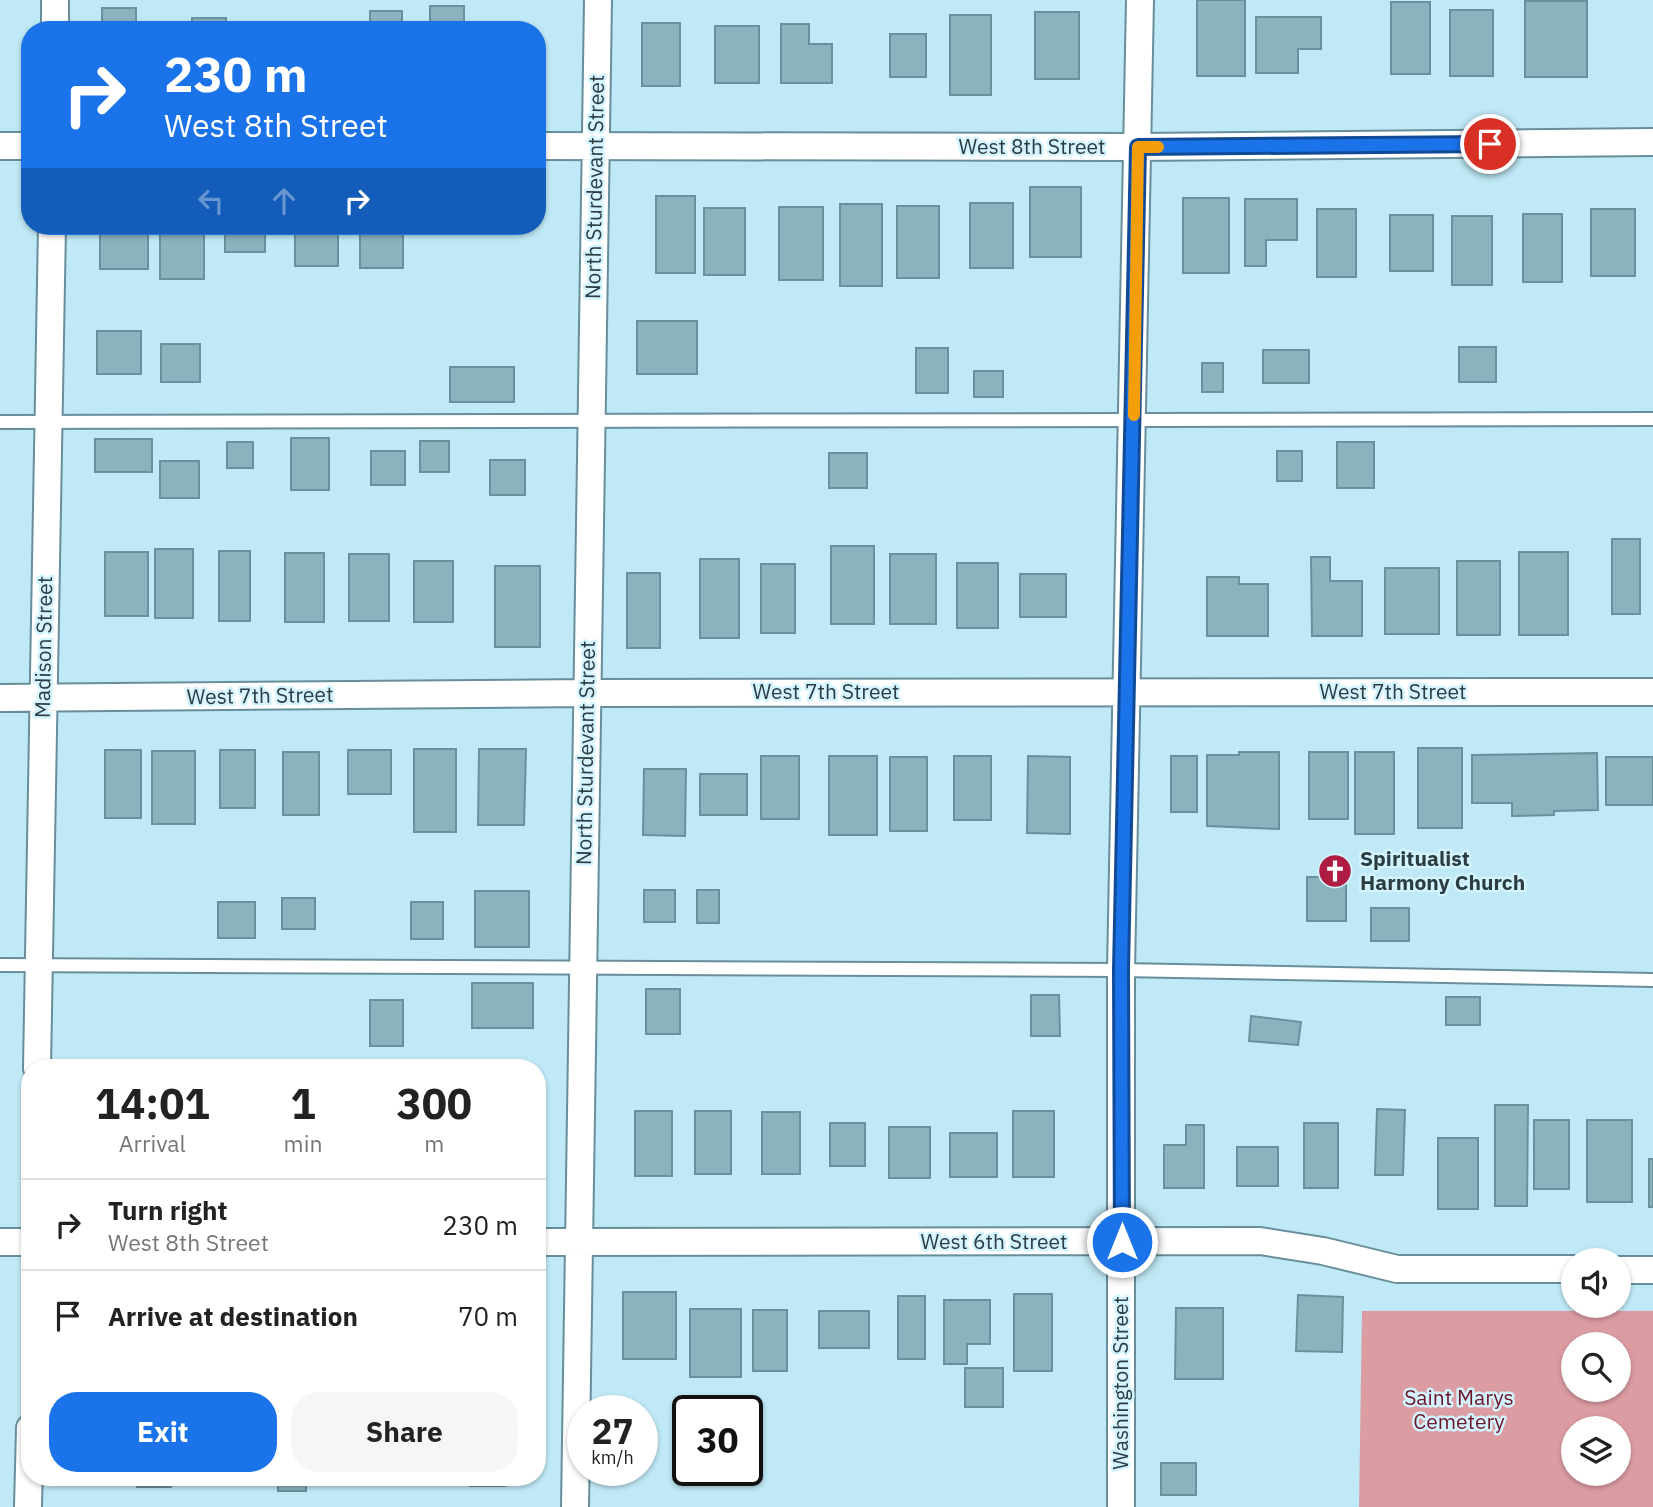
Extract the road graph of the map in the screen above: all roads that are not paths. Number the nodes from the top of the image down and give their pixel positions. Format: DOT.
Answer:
graph roads {
  1 [pos="55,0"];
  2 [pos="598,0"];
  3 [pos="1140,0"];
  4 [pos="55,21"];
  5 [pos="1653,142"];
  6 [pos="0,146"];
  7 [pos="21,146"];
  8 [pos="546,146"];
  9 [pos="595,146"];
  10 [pos="1138,147"];
  11 [pos="52,235"];
  12 [pos="1653,419"];
  13 [pos="0,422"];
  14 [pos="48,422"];
  15 [pos="1134,422"];
  16 [pos="591,423"];
  17 [pos="1126,692"];
  18 [pos="1653,692"];
  19 [pos="587,693"];
  20 [pos="0,698"];
  21 [pos="43,698"];
  22 [pos="0,965"];
  23 [pos="39,965"];
  24 [pos="583,968"];
  25 [pos="1121,970"];
  26 [pos="1653,980"];
  27 [pos="37,1059"];
  28 [pos="0,1242"];
  29 [pos="21,1242"];
  30 [pos="546,1242"];
  31 [pos="579,1242"];
  32 [pos="1122,1242"];
  33 [pos="1561,1269"];
  34 [pos="1631,1270"];
  35 [pos="1653,1270"];
  36 [pos="29,1486"];
  37 [pos="28,1507"];
  38 [pos="575,1507"];
  39 [pos="1121,1507"];
  1 -- 4 [label="street"];
  2 -- 9 [label="street, North Sturdevant Street"];
  3 -- 10 [label="street, Washington Street"];
  5 -- 10 [label="street, West 8th Street"];
  6 -- 7 [label="street"];
  8 -- 9 [label="street, West 8th Street"];
  9 -- 10 [label="street, West 8th Street"];
  9 -- 16 [label="street, North Sturdevant Street"];
  10 -- 15 [label="street, Washington Street"];
  11 -- 14 [label="street, Madison Street"];
  12 -- 15 [label="lane"];
  13 -- 14 [label="lane"];
  14 -- 16 [label="lane"];
  14 -- 21 [label="street, Madison Street"];
  15 -- 16 [label="lane"];
  15 -- 17 [label="street, Washington Street"];
  16 -- 19 [label="street, North Sturdevant Street"];
  17 -- 18 [label="street, West 7th Street"];
  17 -- 19 [label="street, West 7th Street"];
  17 -- 25 [label="street, Washington Street"];
  19 -- 21 [label="street, West 7th Street"];
  19 -- 24 [label="street, North Sturdevant Street"];
  20 -- 21 [label="street, West 7th Street"];
  21 -- 23 [label="street, Madison Street"];
  22 -- 23 [label="lane"];
  23 -- 24 [label="lane"];
  23 -- 27 [label="street, Madison Street"];
  24 -- 25 [label="lane"];
  24 -- 31 [label="street, North Sturdevant Street"];
  25 -- 26 [label="lane"];
  25 -- 32 [label="street, Washington Street"];
  28 -- 29 [label="street"];
  30 -- 31 [label="street, West 6th Street"];
  31 -- 32 [label="street, West 6th Street"];
  31 -- 38 [label="street, North Sturdevant Street"];
  32 -- 33 [label="street, West 6th Street"];
  32 -- 39 [label="street, Washington Street"];
  34 -- 35 [label="street"];
  36 -- 37 [label="street"];
}
